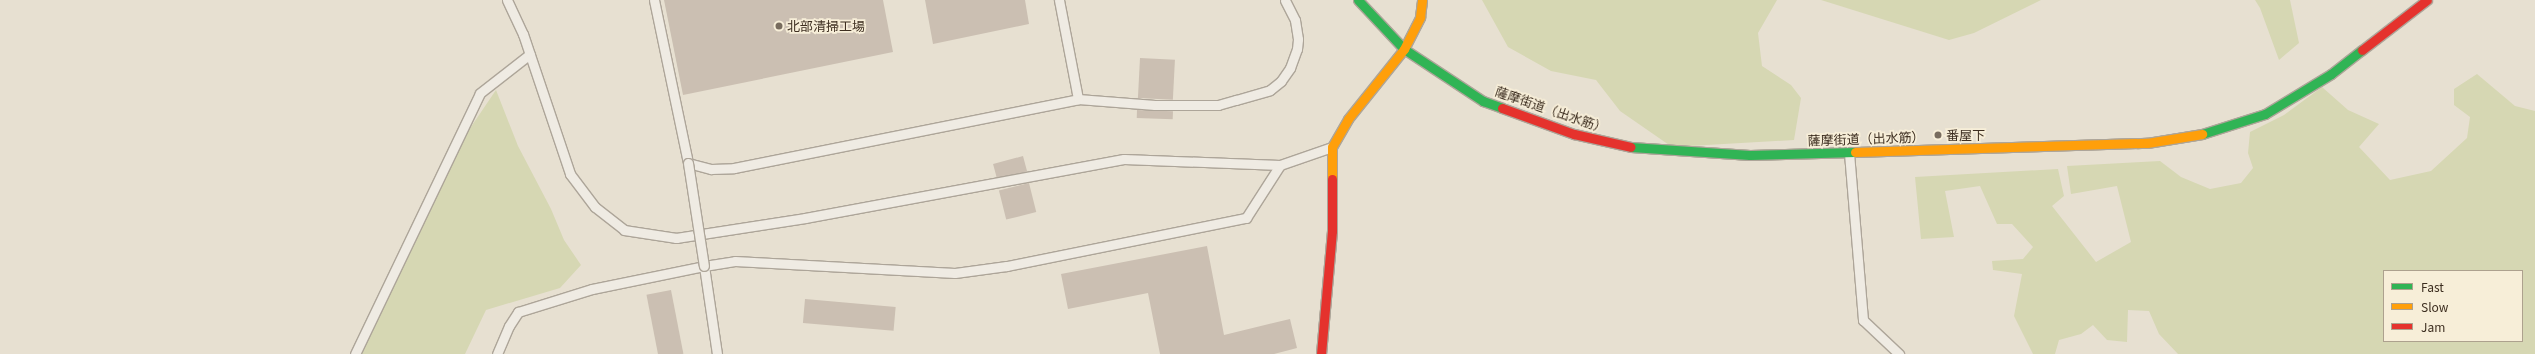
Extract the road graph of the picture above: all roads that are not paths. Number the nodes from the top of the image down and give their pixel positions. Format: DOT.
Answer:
graph roads {
  1 [pos="507,0"];
  2 [pos="654,0"];
  3 [pos="1060,0"];
  4 [pos="1285,0"];
  5 [pos="1358,0"];
  6 [pos="1422,0"];
  7 [pos="2427,0"];
  8 [pos="1404,49"];
  9 [pos="530,54"];
  10 [pos="1078,99"];
  11 [pos="1332,147"];
  12 [pos="1849,153"];
  13 [pos="688,163"];
  14 [pos="1280,165"];
  15 [pos="704,266"];
  16 [pos="355,354"];
  17 [pos="497,354"];
  18 [pos="717,354"];
  19 [pos="1320,354"];
  20 [pos="1899,354"];
  1 -- 9 [label="lane"];
  2 -- 13 [label="lane"];
  3 -- 10 [label="lane"];
  4 -- 10 [label="lane"];
  5 -- 8 [label="street, 薩摩街道（出水筋）"];
  6 -- 8 [label="street"];
  7 -- 12 [label="street, 薩摩街道（出水筋）"];
  8 -- 11 [label="street"];
  8 -- 12 [label="street, 薩摩街道（出水筋）"];
  9 -- 14 [label="lane"];
  9 -- 16 [label="lane"];
  10 -- 13 [label="lane"];
  11 -- 14 [label="lane"];
  11 -- 19 [label="street"];
  12 -- 20 [label="lane"];
  13 -- 15 [label="lane, bridge"];
  14 -- 15 [label="lane"];
  15 -- 17 [label="lane"];
  15 -- 18 [label="lane"];
}
